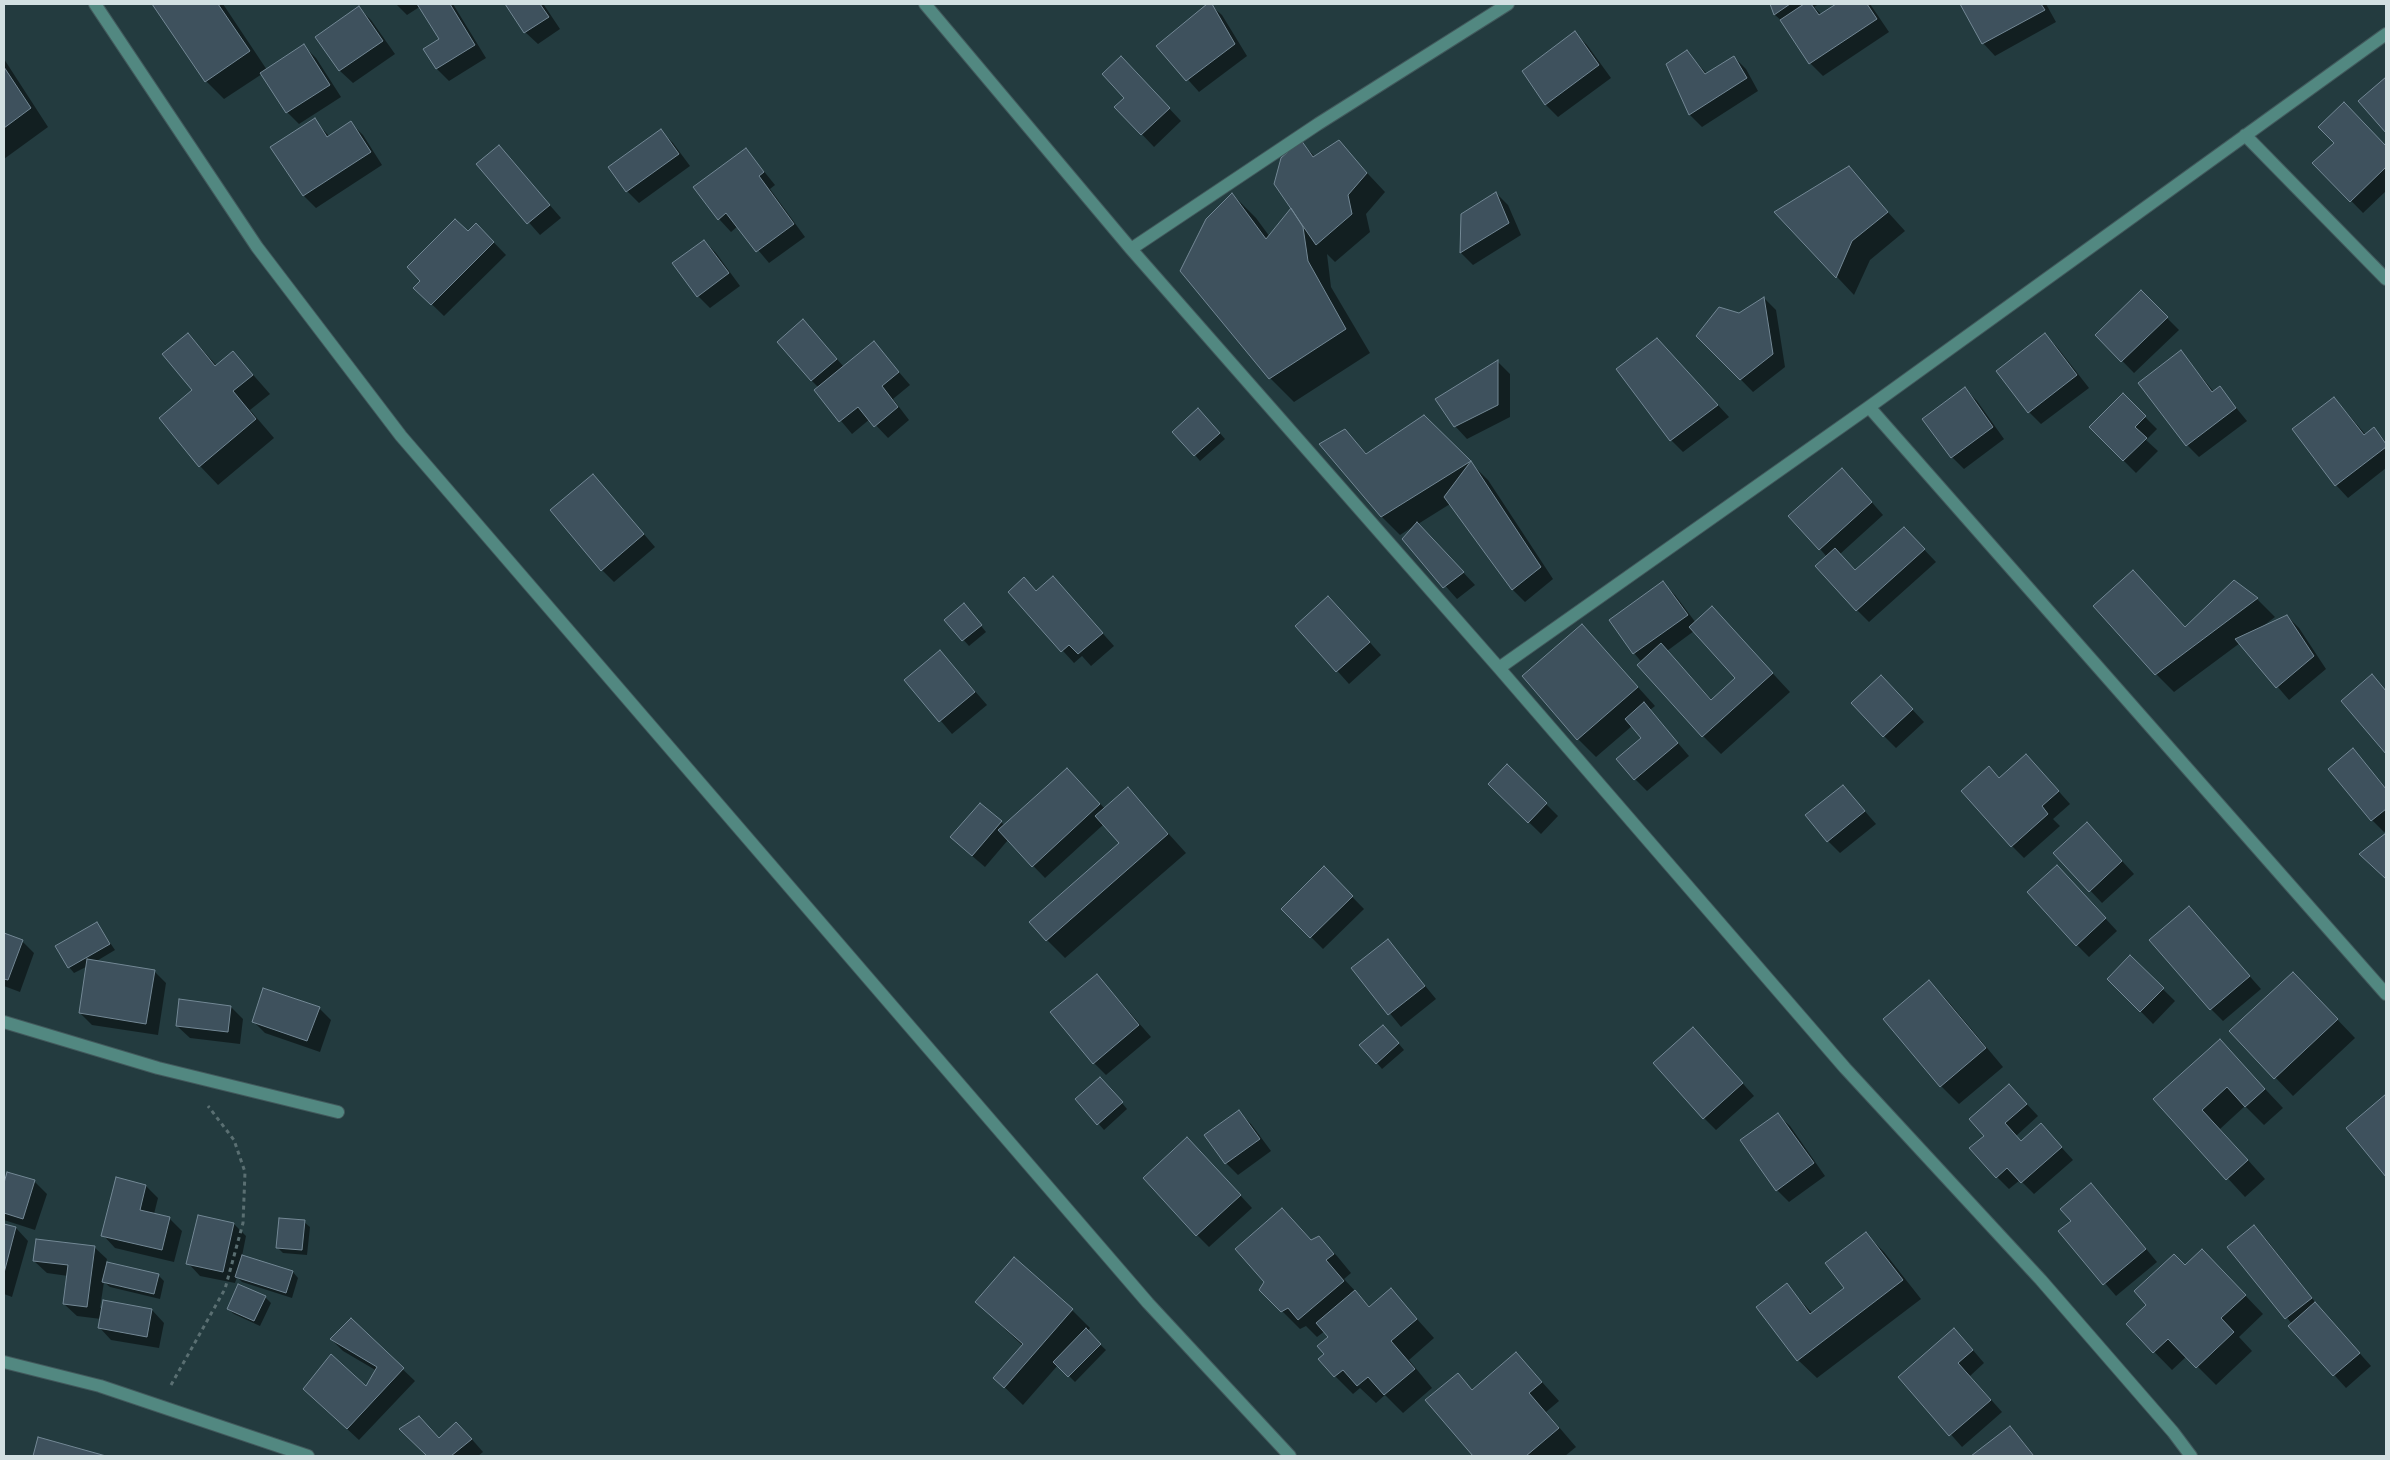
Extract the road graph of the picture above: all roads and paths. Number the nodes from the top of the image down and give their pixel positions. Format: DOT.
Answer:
graph roads {
  1 [pos="96,4"];
  2 [pos="925,4"];
  3 [pos="1508,4"];
  4 [pos="2386,34"];
  5 [pos="2246,136"];
  6 [pos="1131,249"];
  7 [pos="2386,279"];
  8 [pos="1868,407"];
  9 [pos="1499,668"];
  10 [pos="2386,994"];
  11 [pos="4,1022"];
  12 [pos="204,1103"];
  13 [pos="338,1112"];
  14 [pos="4,1362"];
  15 [pos="159,1407"];
  16 [pos="308,1456"];
  17 [pos="1290,1456"];
  18 [pos="2191,1456"];
  1 -- 17 [label="street"];
  2 -- 6 [label="street"];
  3 -- 6 [label="street"];
  4 -- 5 [label="street"];
  5 -- 7 [label="street"];
  5 -- 8 [label="street"];
  6 -- 9 [label="street"];
  8 -- 9 [label="street"];
  8 -- 10 [label="street"];
  9 -- 18 [label="street"];
  11 -- 13 [label="street"];
  12 -- 15 [label="path"];
  14 -- 15 [label="street"];
  15 -- 16 [label="street"];
}
